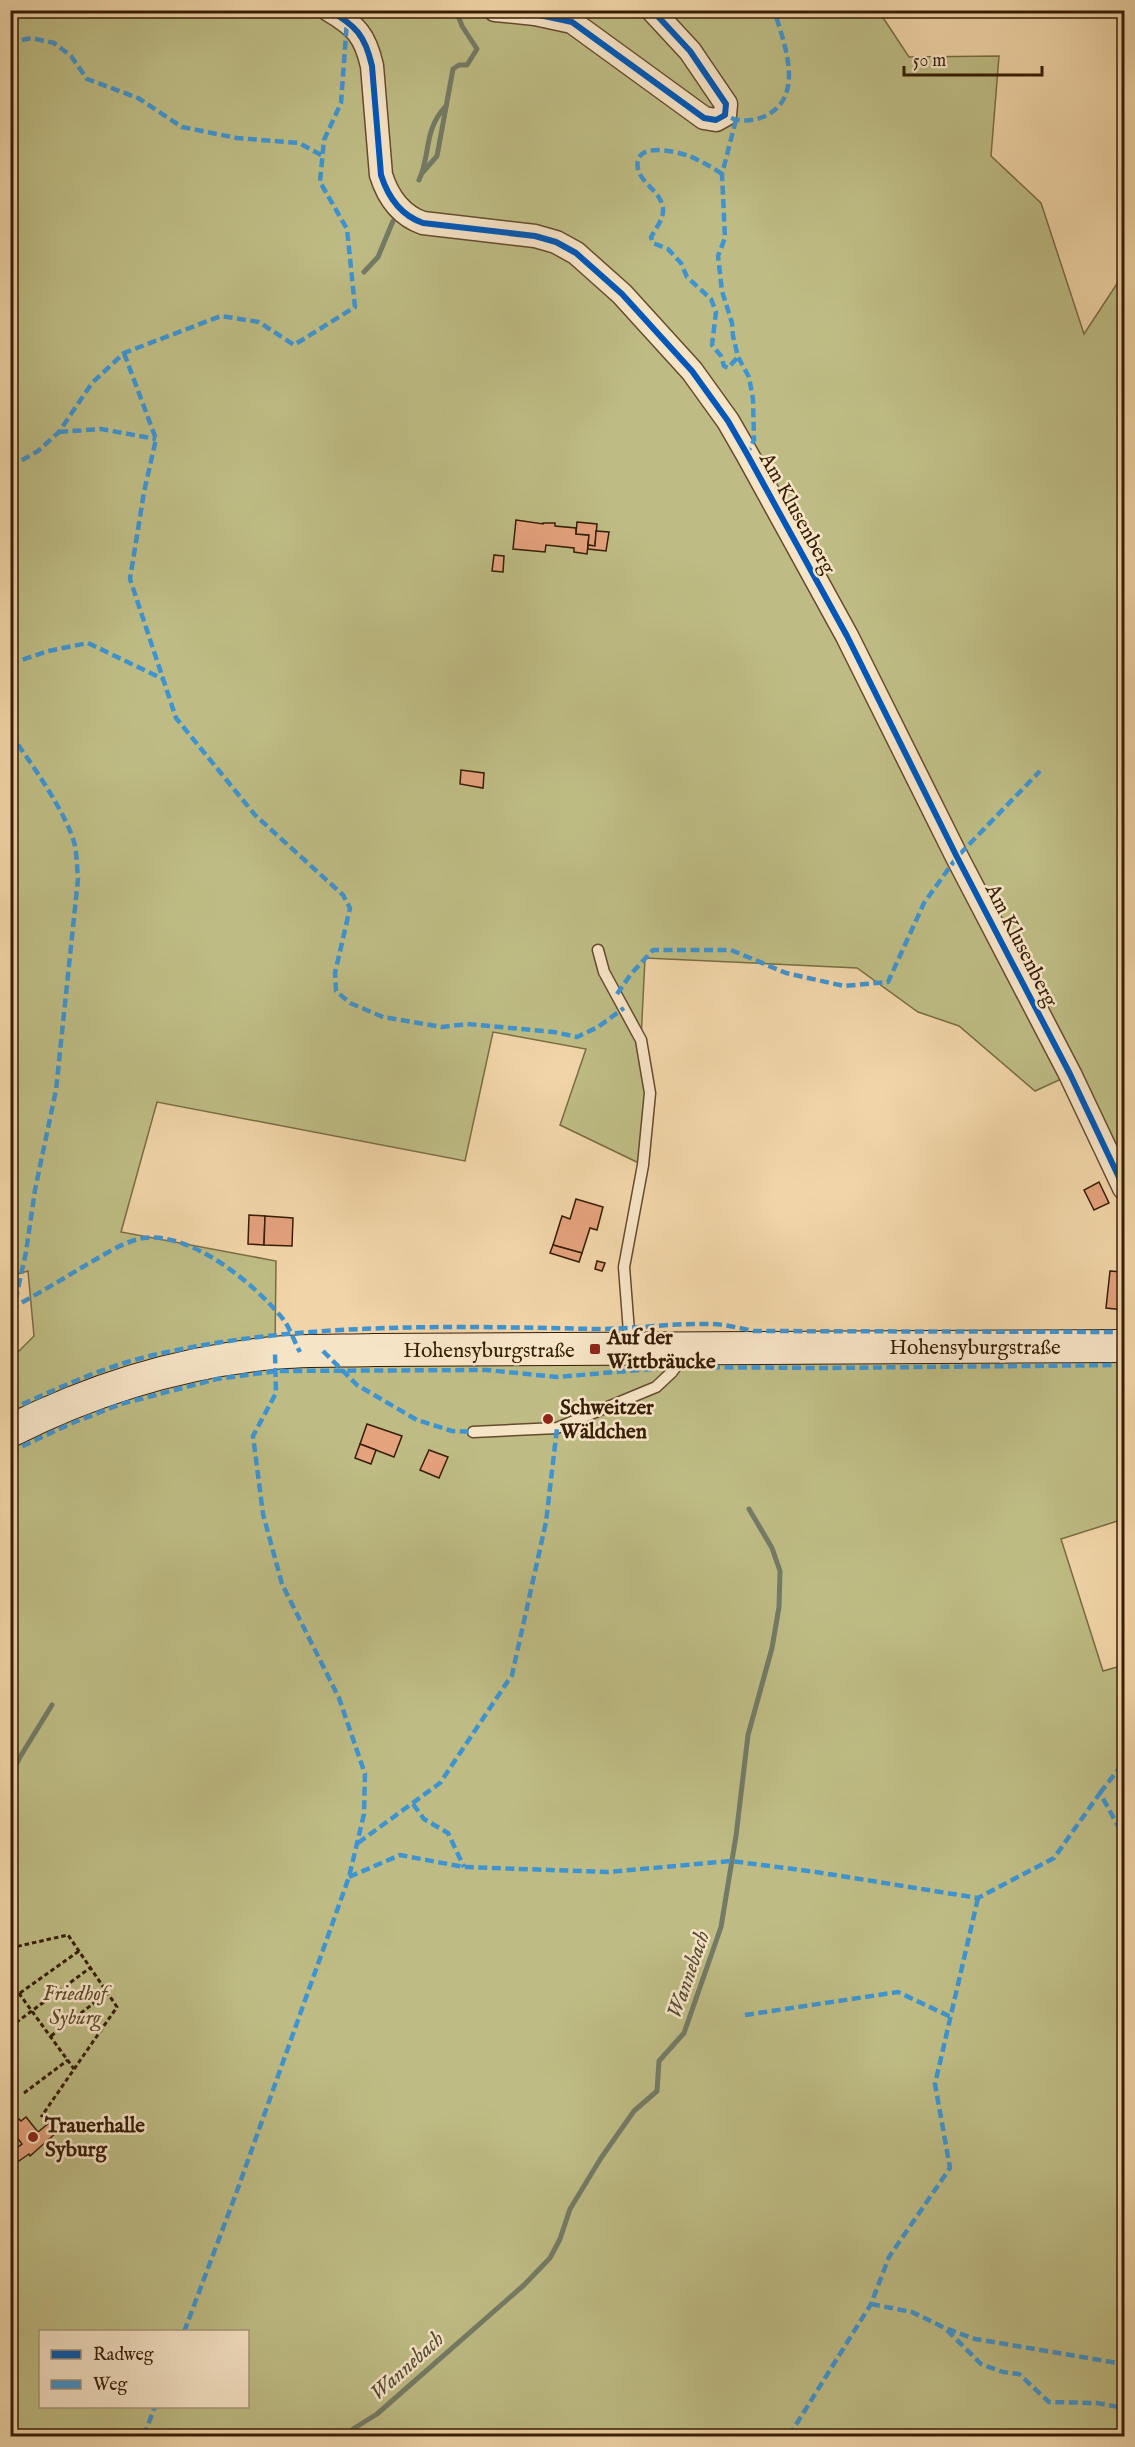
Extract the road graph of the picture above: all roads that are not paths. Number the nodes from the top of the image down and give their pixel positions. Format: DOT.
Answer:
graph roads {
  1 [pos="329,10"];
  2 [pos="495,10"];
  3 [pos="652,10"];
  4 [pos="598,950"];
  5 [pos="1125,1188"];
  6 [pos="1125,1346"];
  7 [pos="687,1348"];
  8 [pos="630,1349"];
  9 [pos="10,1431"];
  10 [pos="473,1432"];
  1 -- 5 [label="street, Am Klusenberg"];
  2 -- 3 [label="street"];
  4 -- 8 [label="lane"];
  6 -- 7 [label="main road, Hohensyburgstraße"];
  7 -- 8 [label="main road, Hohensyburgstraße"];
  7 -- 10 [label="lane"];
  8 -- 9 [label="main road, Hohensyburgstraße"];
}
